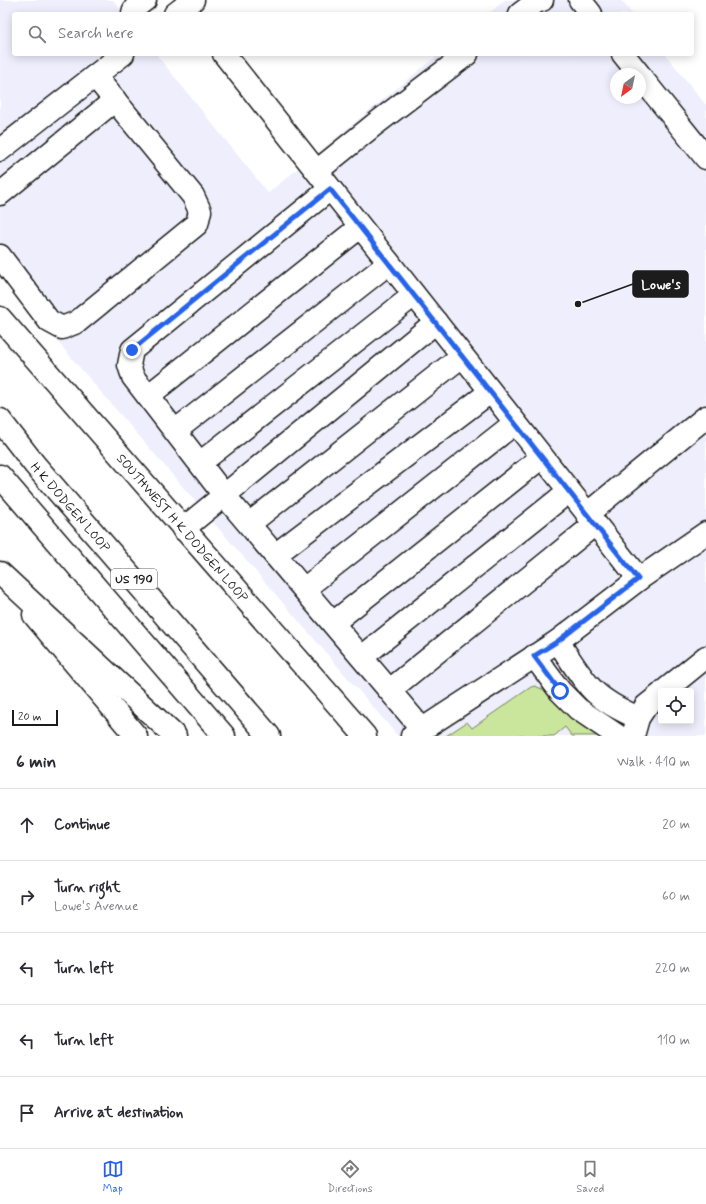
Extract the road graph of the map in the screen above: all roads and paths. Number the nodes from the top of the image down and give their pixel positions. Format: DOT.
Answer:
graph roads {
  1 [pos="145,0"];
  2 [pos="542,0"];
  3 [pos="580,0"];
  4 [pos="133,12"];
  5 [pos="523,12"];
  6 [pos="589,12"];
  7 [pos="120,56"];
  8 [pos="226,56"];
  9 [pos="464,56"];
  10 [pos="625,56"];
  11 [pos="634,68"];
  12 [pos="95,76"];
  13 [pos="646,84"];
  14 [pos="115,100"];
  15 [pos="0,150"];
  16 [pos="706,158"];
  17 [pos="316,171"];
  18 [pos="330,189"];
  19 [pos="0,194"];
  20 [pos="360,227"];
  21 [pos="0,256"];
  22 [pos="389,263"];
  23 [pos="414,296"];
  24 [pos="0,318"];
  25 [pos="436,322"];
  26 [pos="462,356"];
  27 [pos="490,392"];
  28 [pos="148,396"];
  29 [pos="706,417"];
  30 [pos="0,420"];
  31 [pos="515,423"];
  32 [pos="174,431"];
  33 [pos="542,457"];
  34 [pos="200,463"];
  35 [pos="0,476"];
  36 [pos="569,491"];
  37 [pos="224,495"];
  38 [pos="591,519"];
  39 [pos="249,524"];
  40 [pos="183,528"];
  41 [pos="706,533"];
  42 [pos="275,555"];
  43 [pos="0,574"];
  44 [pos="638,579"];
  45 [pos="304,589"];
  46 [pos="333,623"];
  47 [pos="558,641"];
  48 [pos="534,656"];
  49 [pos="362,657"];
  50 [pos="706,657"];
  51 [pos="668,688"];
  52 [pos="390,690"];
  53 [pos="658,696"];
  54 [pos="635,727"];
  55 [pos="417,732"];
  56 [pos="136,736"];
  57 [pos="174,736"];
  58 [pos="224,736"];
  59 [pos="269,736"];
  60 [pos="365,736"];
  61 [pos="618,736"];
  1 -- 4 [label="main road"];
  2 -- 5 [label="main road"];
  3 -- 6 [label="main road"];
  7 -- 12 [label="main road"];
  8 -- 17 [label="main road"];
  9 -- 17 [label="main road"];
  10 -- 11 [label="main road"];
  12 -- 14 [label="main road"];
  12 -- 15 [label="main road"];
  13 -- 16 [label="main road"];
  14 -- 19 [label="main road"];
  14 -- 21 [label="main road"];
  17 -- 18 [label="main road"];
  18 -- 20 [label="main road"];
  18 -- 28 [label="main road"];
  20 -- 22 [label="main road"];
  20 -- 28 [label="main road"];
  22 -- 23 [label="main road"];
  22 -- 32 [label="main road"];
  23 -- 25 [label="main road"];
  23 -- 34 [label="main road"];
  24 -- 40 [label="main road, SOUTHWEST H K DODGEN LOOP"];
  25 -- 26 [label="main road"];
  25 -- 37 [label="main road"];
  26 -- 27 [label="main road"];
  26 -- 39 [label="main road"];
  27 -- 31 [label="main road"];
  27 -- 42 [label="main road"];
  28 -- 32 [label="main road"];
  29 -- 38 [label="main road"];
  30 -- 59 [label="main road, H K DODGEN LOOP / US 190"];
  31 -- 33 [label="main road"];
  31 -- 45 [label="main road"];
  32 -- 34 [label="main road"];
  33 -- 36 [label="main road"];
  33 -- 46 [label="main road"];
  34 -- 37 [label="main road"];
  35 -- 58 [label="main road, US 190"];
  36 -- 38 [label="main road"];
  36 -- 49 [label="main road"];
  37 -- 39 [label="main road"];
  37 -- 40 [label="main road"];
  38 -- 44 [label="main road"];
  38 -- 52 [label="main road"];
  39 -- 42 [label="main road"];
  40 -- 60 [label="main road, SOUTHWEST H K DODGEN LOOP"];
  41 -- 44 [label="main road"];
  42 -- 45 [label="main road"];
  43 -- 56 [label="main road"];
  43 -- 57 [label="main road"];
  44 -- 47 [label="main road"];
  45 -- 46 [label="main road"];
  46 -- 49 [label="main road"];
  47 -- 48 [label="main road"];
  47 -- 54 [label="main road"];
  48 -- 55 [label="main road"];
  48 -- 61 [label="main road"];
  49 -- 52 [label="main road"];
  50 -- 51 [label="main road"];
  52 -- 55 [label="main road"];
  53 -- 54 [label="main road"];
}
